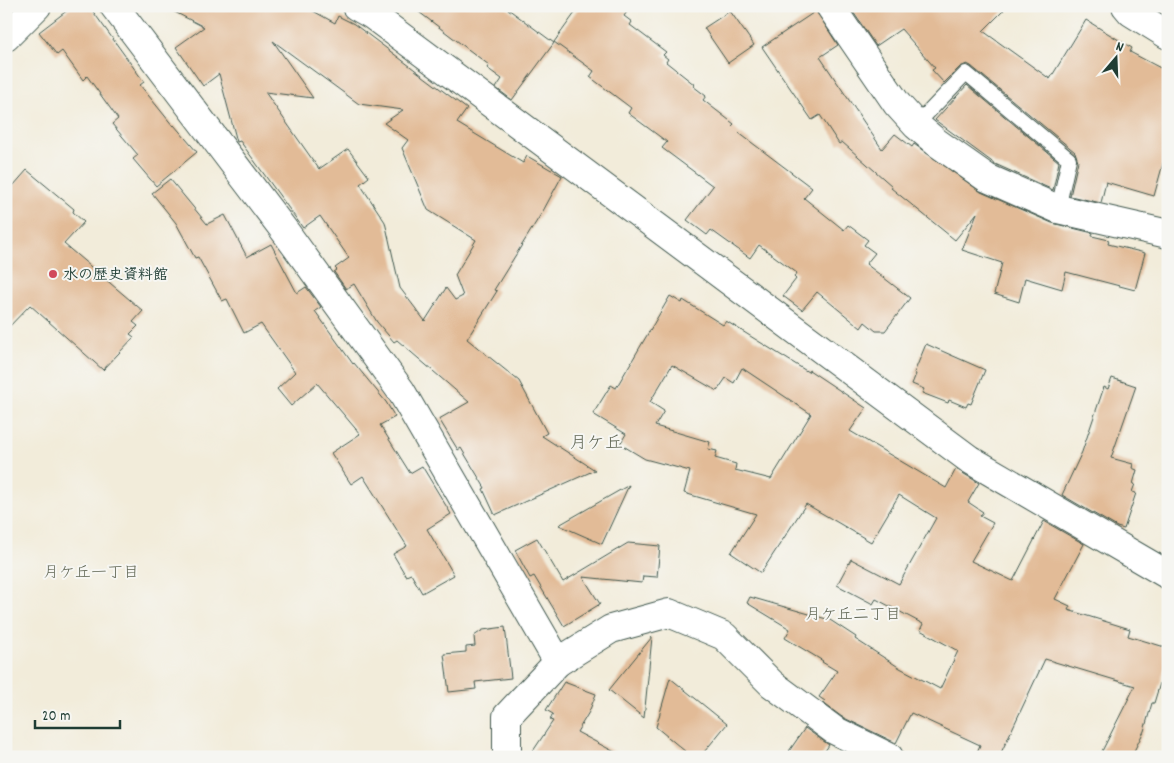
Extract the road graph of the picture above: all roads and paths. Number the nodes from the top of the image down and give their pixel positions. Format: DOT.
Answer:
graph roads {
  1 [pos="36,6"];
  2 [pos="114,6"];
  3 [pos="830,6"];
  4 [pos="1126,6"];
  5 [pos="365,8"];
  6 [pos="1168,36"];
  7 [pos="6,37"];
  8 [pos="916,125"];
  9 [pos="1058,209"];
  10 [pos="1168,234"];
  11 [pos="1168,575"];
  12 [pos="558,662"];
  13 [pos="507,757"];
  14 [pos="889,757"];
  1 -- 7 [label="street"];
  2 -- 12 [label="street"];
  3 -- 8 [label="street"];
  4 -- 6 [label="street"];
  5 -- 11 [label="street"];
  8 -- 9 [label="street"];
  8 -- 9 [label="lane"];
  9 -- 10 [label="street"];
  12 -- 13 [label="street"];
  12 -- 14 [label="street"];
}
